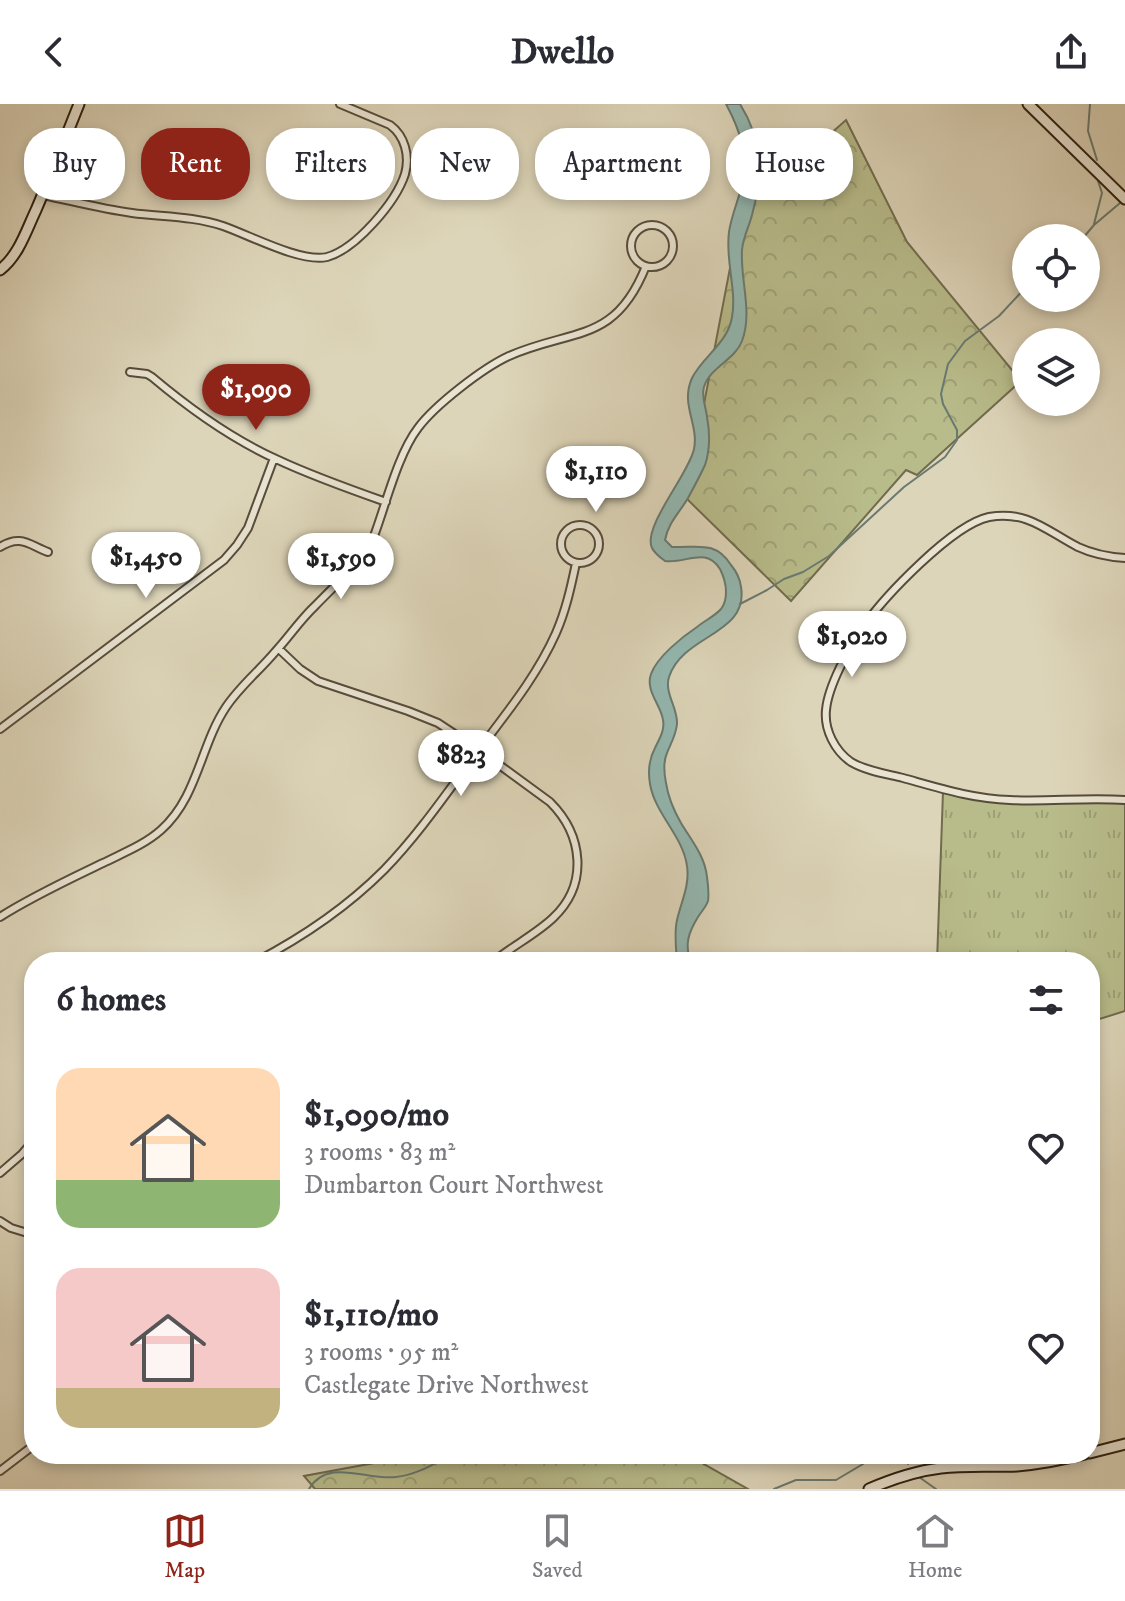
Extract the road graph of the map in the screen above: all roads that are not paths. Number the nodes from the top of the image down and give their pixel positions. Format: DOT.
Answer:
graph roads {
  1 [pos="79,104"];
  2 [pos="340,104"];
  3 [pos="1028,104"];
  4 [pos="70,128"];
  5 [pos="1125,199"];
  6 [pos="41,200"];
  7 [pos="68,200"];
  8 [pos="646,266"];
  9 [pos="0,270"];
  10 [pos="130,372"];
  11 [pos="274,458"];
  12 [pos="386,502"];
  13 [pos="0,547"];
  14 [pos="48,552"];
  15 [pos="1125,558"];
  16 [pos="576,563"];
  17 [pos="279,649"];
  18 [pos="0,729"];
  19 [pos="479,750"];
  20 [pos="1125,800"];
  21 [pos="0,917"];
  22 [pos="274,952"];
  23 [pos="507,952"];
  24 [pos="24,1152"];
  25 [pos="0,1173"];
  26 [pos="0,1221"];
  27 [pos="24,1232"];
  28 [pos="1125,1444"];
  29 [pos="1100,1450"];
  30 [pos="24,1453"];
  31 [pos="1033,1464"];
  32 [pos="0,1471"];
  33 [pos="894,1484"];
  34 [pos="869,1489"];
  1 -- 4 [label="street"];
  2 -- 7 [label="street"];
  3 -- 5 [label="street"];
  6 -- 9 [label="street"];
  8 -- 8 [label="street"];
  8 -- 12 [label="street"];
  10 -- 11 [label="street"];
  11 -- 12 [label="street"];
  11 -- 18 [label="street"];
  12 -- 17 [label="street"];
  13 -- 14 [label="street"];
  15 -- 20 [label="street"];
  16 -- 16 [label="street"];
  16 -- 19 [label="street"];
  17 -- 19 [label="street"];
  17 -- 21 [label="street"];
  19 -- 22 [label="street"];
  19 -- 23 [label="street"];
  24 -- 25 [label="street"];
  26 -- 27 [label="street"];
  28 -- 29 [label="street"];
  30 -- 32 [label="street"];
  31 -- 33 [label="street"];
  33 -- 34 [label="street"];
}
